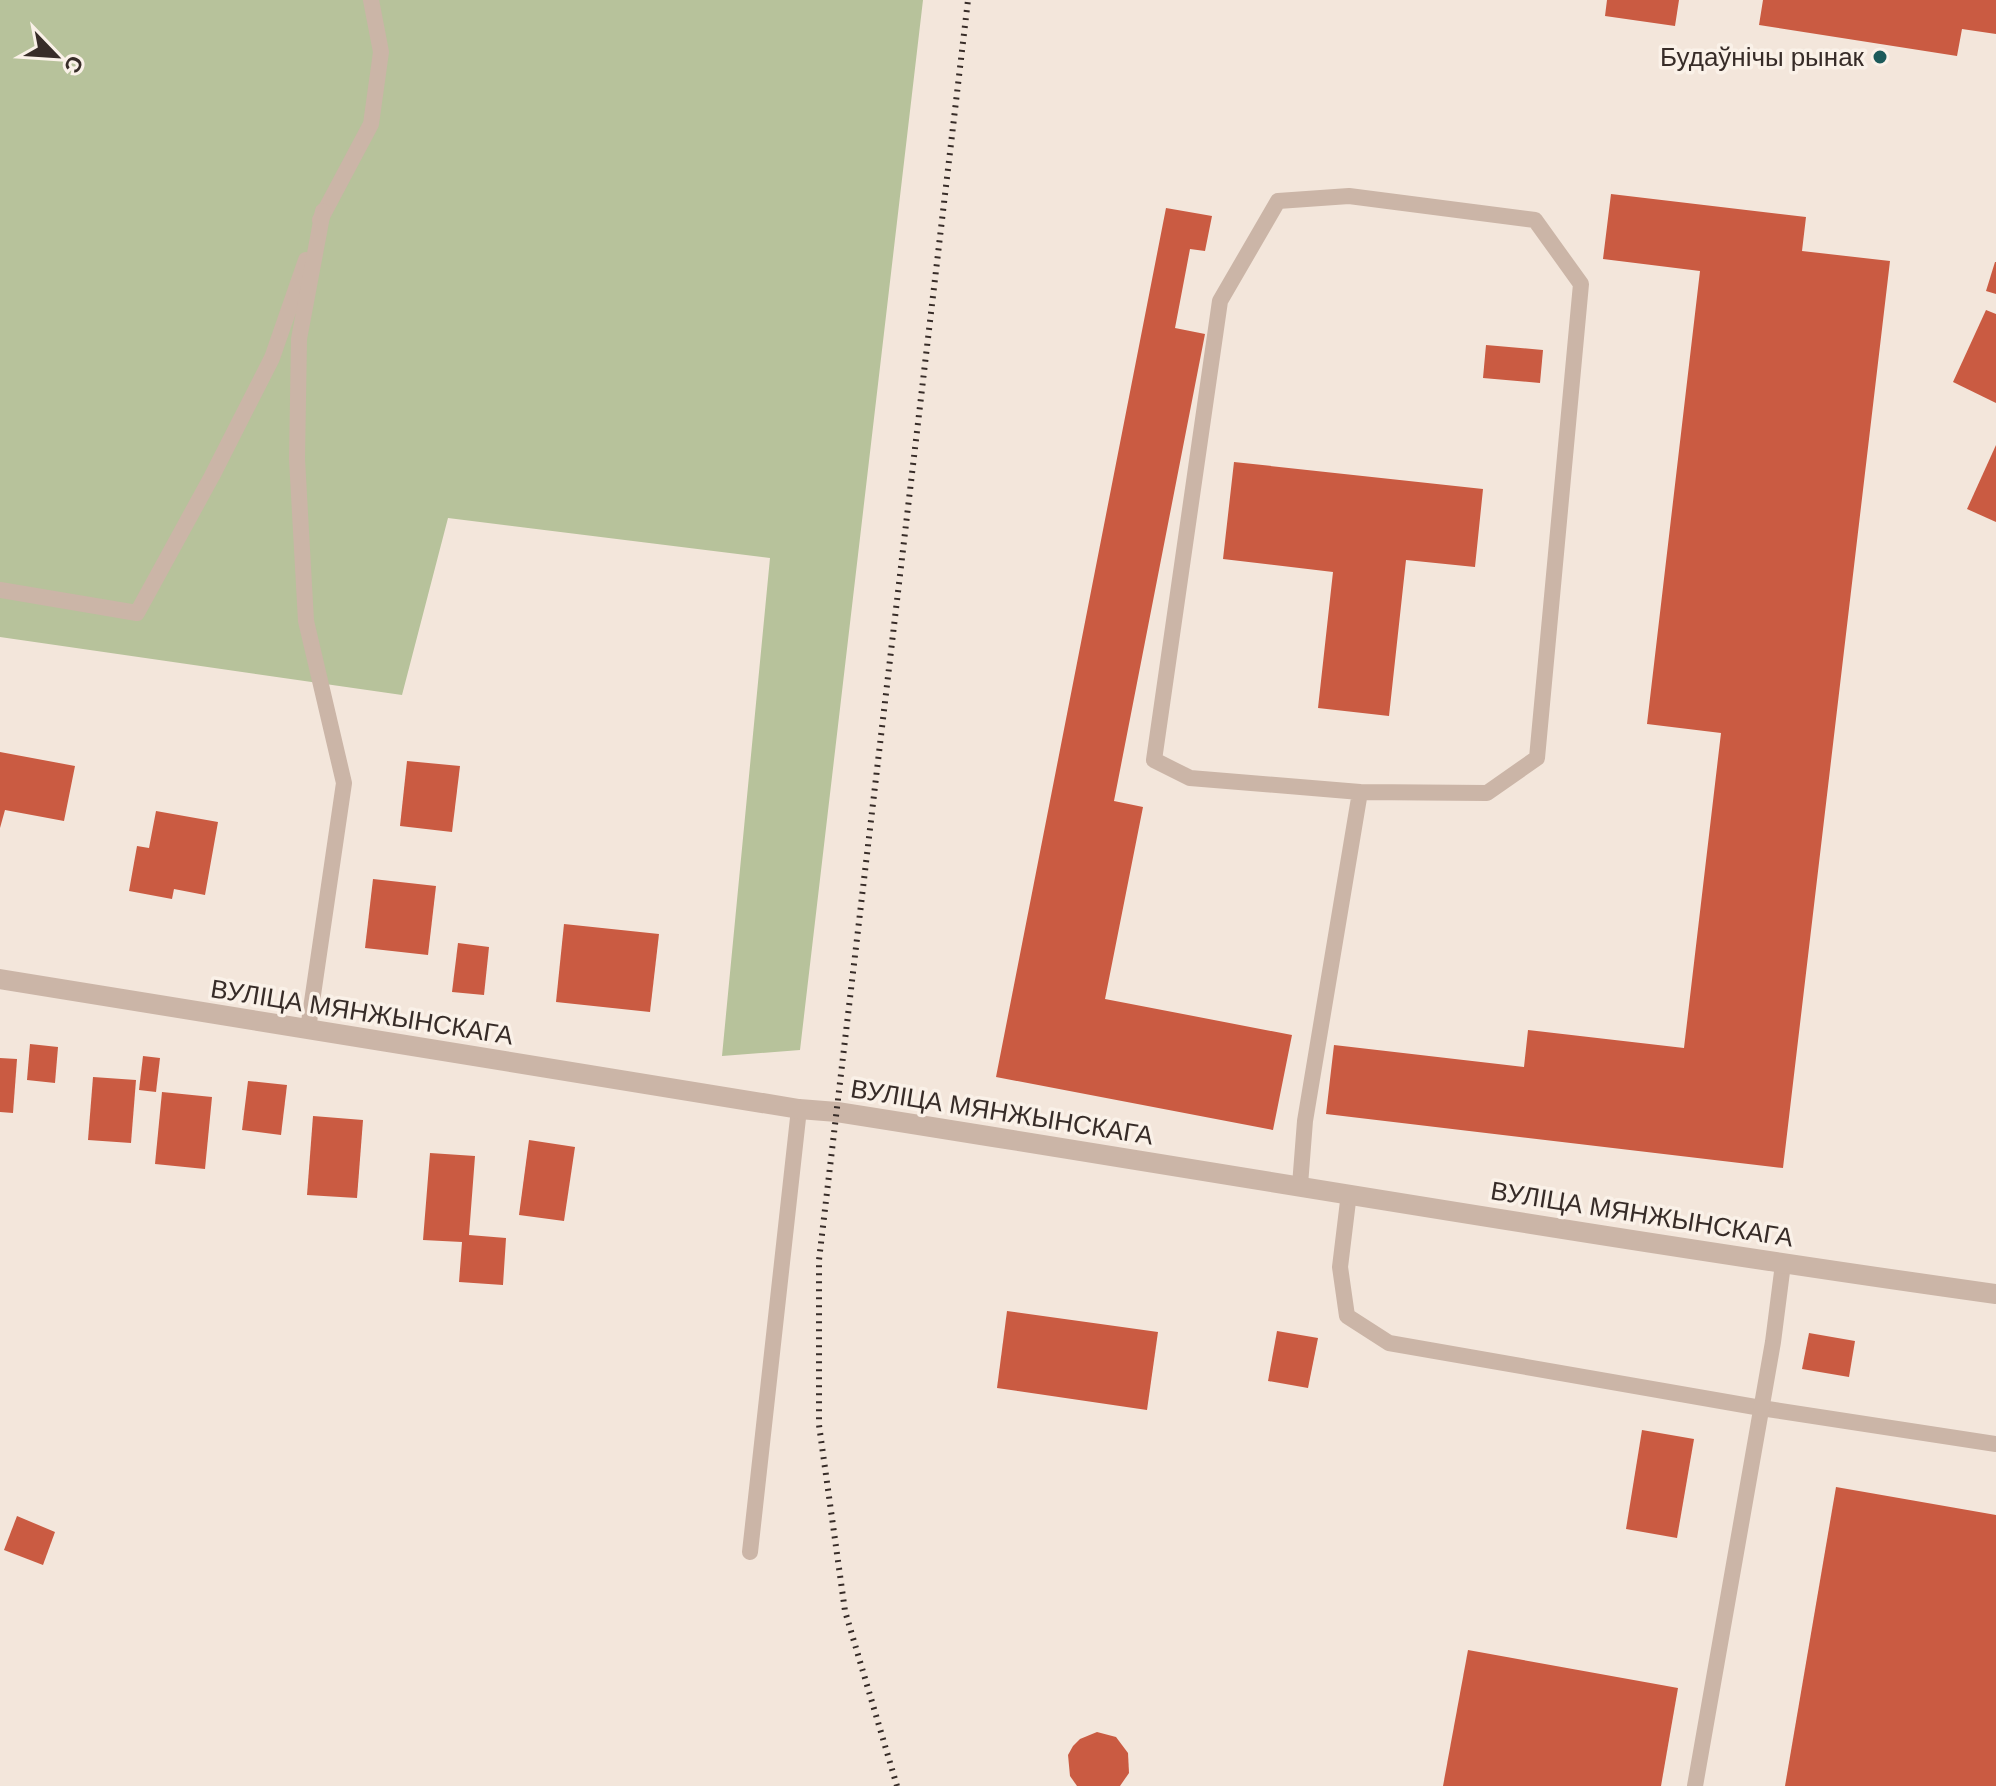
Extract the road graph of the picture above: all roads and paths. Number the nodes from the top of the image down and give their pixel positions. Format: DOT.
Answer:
graph roads {
  1 [pos="371,0"];
  2 [pos="323,211"];
  3 [pos="0,590"];
  4 [pos="1360,792"];
  5 [pos="0,979"];
  6 [pos="308,1029"];
  7 [pos="799,1109"];
  8 [pos="1300,1185"];
  9 [pos="1349,1193"];
  10 [pos="1783,1264"];
  11 [pos="1996,1294"];
  12 [pos="1761,1408"];
  13 [pos="1996,1444"];
  14 [pos="750,1552"];
  15 [pos="1695,1786"];
  1 -- 2 [label="lane"];
  2 -- 3 [label="lane"];
  2 -- 6 [label="lane"];
  4 -- 4 [label="lane"];
  4 -- 8 [label="lane"];
  5 -- 6 [label="street, ВУЛІЦА МЯНЖЫНСКАГА"];
  6 -- 7 [label="street, ВУЛІЦА МЯНЖЫНСКАГА"];
  7 -- 8 [label="street, ВУЛІЦА МЯНЖЫНСКАГА"];
  7 -- 14 [label="lane"];
  8 -- 9 [label="street, ВУЛІЦА МЯНЖЫНСКАГА"];
  9 -- 10 [label="street, ВУЛІЦА МЯНЖЫНСКАГА"];
  9 -- 12 [label="lane"];
  10 -- 11 [label="street, ВУЛІЦА МЯНЖЫНСКАГА"];
  10 -- 12 [label="lane"];
  12 -- 13 [label="lane"];
  12 -- 15 [label="lane"];
}
